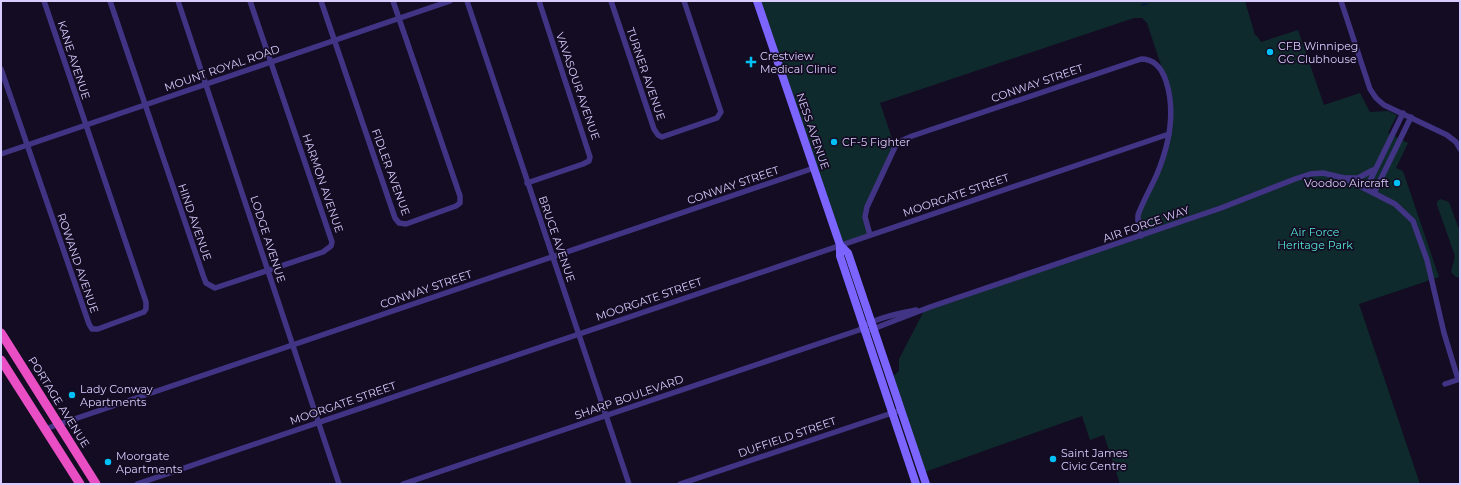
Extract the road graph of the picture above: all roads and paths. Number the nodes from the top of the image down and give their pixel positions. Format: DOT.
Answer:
graph roads {
  1 [pos="44,1"];
  2 [pos="110,1"];
  3 [pos="178,1"];
  4 [pos="250,1"];
  5 [pos="321,1"];
  6 [pos="393,1"];
  7 [pos="450,1"];
  8 [pos="467,1"];
  9 [pos="539,1"];
  10 [pos="611,1"];
  11 [pos="684,1"];
  12 [pos="757,1"];
  13 [pos="1341,1"];
  14 [pos="399,18"];
  15 [pos="334,40"];
  16 [pos="270,62"];
  17 [pos="1,69"];
  18 [pos="206,84"];
  19 [pos="145,105"];
  20 [pos="1403,113"];
  21 [pos="1411,117"];
  22 [pos="86,125"];
  23 [pos="1169,134"];
  24 [pos="26,145"];
  25 [pos="1460,149"];
  26 [pos="1,154"];
  27 [pos="814,168"];
  28 [pos="1375,168"];
  29 [pos="1344,178"];
  30 [pos="527,183"];
  31 [pos="1366,189"];
  32 [pos="1374,193"];
  33 [pos="870,235"];
  34 [pos="1141,236"];
  35 [pos="840,245"];
  36 [pos="553,256"];
  37 [pos="268,271"];
  38 [pos="873,326"];
  39 [pos="863,329"];
  40 [pos="1,333"];
  41 [pos="578,334"];
  42 [pos="293,344"];
  43 [pos="1,360"];
  44 [pos="1459,379"];
  45 [pos="1444,384"];
  46 [pos="901,410"];
  47 [pos="892,413"];
  48 [pos="606,415"];
  49 [pos="319,422"];
  50 [pos="58,424"];
  51 [pos="44,429"];
  52 [pos="80,484"];
  53 [pos="96,484"];
  54 [pos="137,484"];
  55 [pos="339,484"];
  56 [pos="403,484"];
  57 [pos="629,484"];
  58 [pos="680,484"];
  59 [pos="916,484"];
  60 [pos="925,484"];
  1 -- 22 [label="street, KANE AVENUE"];
  2 -- 19 [label="street, HIND AVENUE"];
  3 -- 18 [label="street, LODGE AVENUE"];
  4 -- 16 [label="street"];
  5 -- 15 [label="street"];
  6 -- 14 [label="street"];
  7 -- 14 [label="street, MOUNT ROYAL ROAD"];
  8 -- 30 [label="street, BRUCE AVENUE"];
  9 -- 30 [label="street, VAVASOUR AVENUE"];
  10 -- 11 [label="street, TURNER AVENUE"];
  12 -- 27 [label="main road, NESS AVENUE"];
  13 -- 20 [label="street"];
  14 -- 15 [label="street, MOUNT ROYAL ROAD"];
  14 -- 15 [label="street, FIDLER AVENUE"];
  15 -- 16 [label="street, MOUNT ROYAL ROAD"];
  16 -- 18 [label="street, MOUNT ROYAL ROAD"];
  16 -- 37 [label="street, HARMON AVENUE"];
  17 -- 24 [label="street"];
  18 -- 19 [label="street, MOUNT ROYAL ROAD"];
  18 -- 37 [label="street, LODGE AVENUE"];
  19 -- 22 [label="street, MOUNT ROYAL ROAD"];
  19 -- 37 [label="street, HIND AVENUE"];
  20 -- 21 [label="street"];
  20 -- 28 [label="street"];
  21 -- 25 [label="street"];
  21 -- 32 [label="street"];
  22 -- 24 [label="street, MOUNT ROYAL ROAD"];
  22 -- 24 [label="street, ROWAND AVENUE"];
  23 -- 33 [label="street, MOORGATE STREET"];
  23 -- 33 [label="street, CONWAY STREET"];
  23 -- 34 [label="street"];
  24 -- 26 [label="street, MOUNT ROYAL ROAD"];
  27 -- 35 [label="main road, NESS AVENUE"];
  27 -- 36 [label="street, CONWAY STREET"];
  28 -- 29 [label="street"];
  28 -- 31 [label="street"];
  29 -- 31 [label="street, AIR FORCE WAY"];
  29 -- 34 [label="street, AIR FORCE WAY"];
  30 -- 36 [label="street, BRUCE AVENUE"];
  31 -- 32 [label="street, AIR FORCE WAY"];
  32 -- 44 [label="street, AIR FORCE WAY"];
  33 -- 35 [label="street, MOORGATE STREET"];
  34 -- 38 [label="street, AIR FORCE WAY"];
  35 -- 38 [label="main road, NESS AVENUE"];
  35 -- 39 [label="main road, NESS AVENUE"];
  35 -- 41 [label="street, MOORGATE STREET"];
  36 -- 41 [label="street, BRUCE AVENUE"];
  36 -- 42 [label="street, CONWAY STREET"];
  37 -- 42 [label="street, LODGE AVENUE"];
  38 -- 39 [label="street, AIR FORCE WAY"];
  38 -- 46 [label="main road, NESS AVENUE"];
  39 -- 47 [label="main road, NESS AVENUE"];
  39 -- 48 [label="street, SHARP BOULEVARD"];
  40 -- 50 [label="highway, PORTAGE AVENUE"];
  41 -- 48 [label="street, BRUCE AVENUE"];
  41 -- 49 [label="street, MOORGATE STREET"];
  42 -- 49 [label="street, LODGE AVENUE"];
  42 -- 50 [label="street, CONWAY STREET"];
  43 -- 51 [label="highway"];
  44 -- 45 [label="street"];
  46 -- 47 [label="street, DUFFIELD STREET"];
  46 -- 60 [label="main road, NESS AVENUE"];
  47 -- 58 [label="street, DUFFIELD STREET"];
  47 -- 59 [label="main road, NESS AVENUE"];
  48 -- 56 [label="street, SHARP BOULEVARD"];
  48 -- 57 [label="street, BRUCE AVENUE"];
  49 -- 54 [label="street, MOORGATE STREET"];
  49 -- 55 [label="street, LODGE AVENUE"];
  50 -- 51 [label="street, CONWAY STREET"];
  50 -- 53 [label="highway, PORTAGE AVENUE"];
  51 -- 52 [label="highway"];
}
